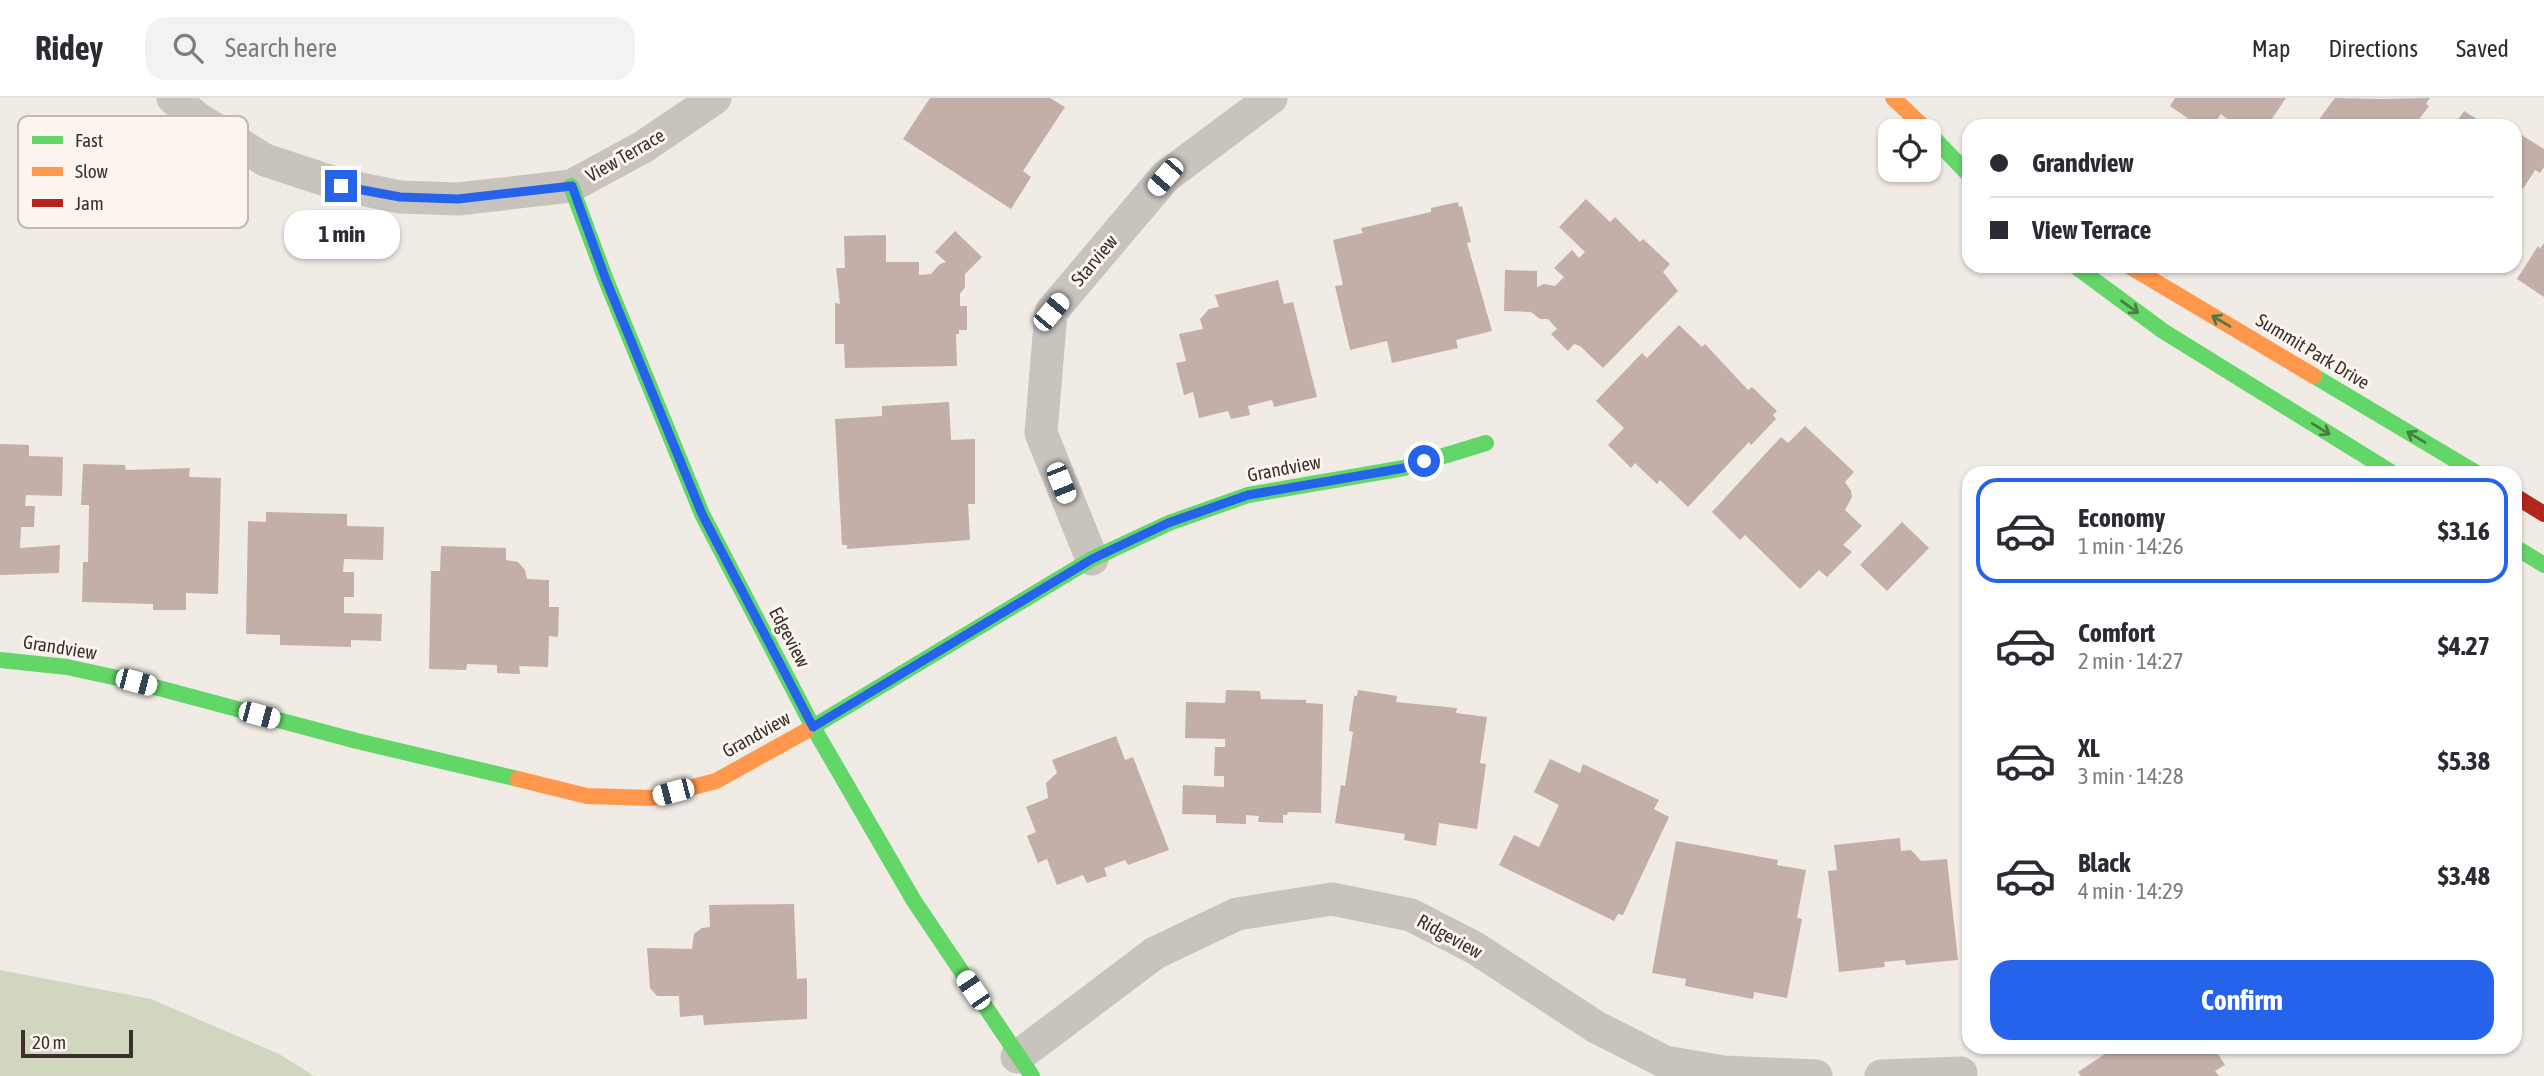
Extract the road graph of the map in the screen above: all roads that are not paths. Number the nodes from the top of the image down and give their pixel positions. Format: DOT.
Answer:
graph roads {
  1 [pos="173,98"];
  2 [pos="715,98"];
  3 [pos="1271,98"];
  4 [pos="1893,98"];
  5 [pos="195,116"];
  6 [pos="1915,119"];
  7 [pos="1941,140"];
  8 [pos="1941,145"];
  9 [pos="248,150"];
  10 [pos="1962,154"];
  11 [pos="1962,167"];
  12 [pos="572,186"];
  13 [pos="2084,273"];
  14 [pos="2141,273"];
  15 [pos="1486,443"];
  16 [pos="2381,466"];
  17 [pos="2465,466"];
  18 [pos="2522,500"];
  19 [pos="2544,514"];
  20 [pos="2522,551"];
  21 [pos="1092,559"];
  22 [pos="2544,565"];
  23 [pos="0,660"];
  24 [pos="813,727"];
  25 [pos="1025,1066"];
  26 [pos="1961,1073"];
  27 [pos="1816,1076"];
  28 [pos="1881,1076"];
  1 -- 5 [label="street, View Terrace"];
  2 -- 12 [label="street, View Terrace"];
  3 -- 21 [label="street, Starview"];
  4 -- 6 [label="street"];
  7 -- 10 [label="street"];
  8 -- 11 [label="street"];
  9 -- 12 [label="street, View Terrace"];
  12 -- 24 [label="street, Edgeview"];
  13 -- 16 [label="street, one-way"];
  17 -- 14 [label="street, Summit Park Drive, one-way"];
  15 -- 21 [label="street, Grandview"];
  18 -- 19 [label="street"];
  20 -- 22 [label="street"];
  21 -- 24 [label="street, Grandview"];
  23 -- 24 [label="street, Grandview"];
  24 -- 25 [label="street, Edgeview"];
  25 -- 27 [label="street, Ridgeview"];
  26 -- 28 [label="street"];
}
